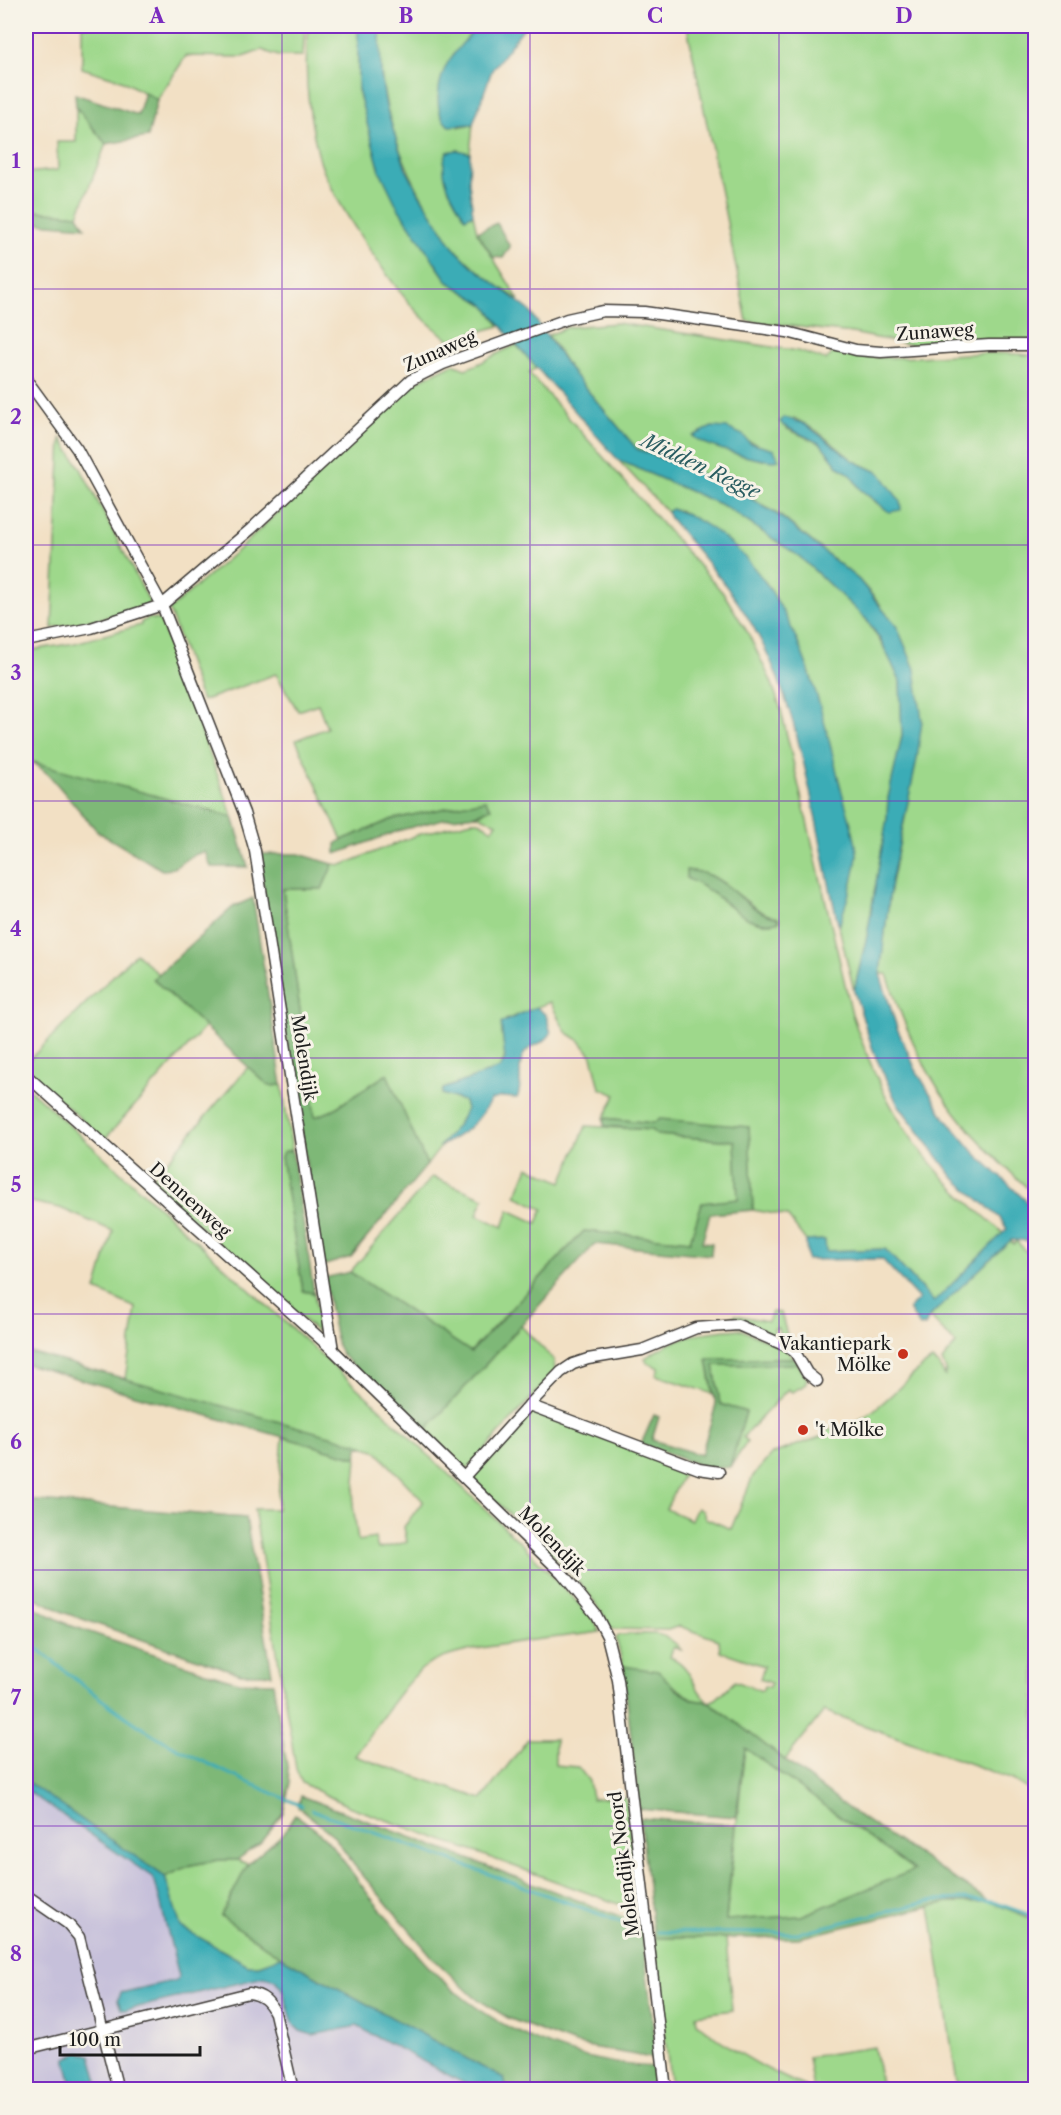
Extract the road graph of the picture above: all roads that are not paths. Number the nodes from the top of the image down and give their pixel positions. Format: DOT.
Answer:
graph roads {
  1 [pos="1035,345"];
  2 [pos="26,379"];
  3 [pos="162,605"];
  4 [pos="26,640"];
  5 [pos="26,1075"];
  6 [pos="333,1350"];
  7 [pos="816,1381"];
  8 [pos="529,1405"];
  9 [pos="719,1472"];
  10 [pos="464,1476"];
  11 [pos="607,1636"];
  12 [pos="26,1895"];
  13 [pos="103,2029"];
  14 [pos="26,2049"];
  15 [pos="118,2090"];
  16 [pos="293,2090"];
  17 [pos="666,2090"];
  1 -- 3 [label="street, Zunaweg"];
  2 -- 3 [label="street"];
  3 -- 4 [label="street"];
  3 -- 6 [label="street, Molendijk"];
  5 -- 6 [label="street, Dennenweg"];
  6 -- 10 [label="street, Molendijk"];
  7 -- 8 [label="street"];
  8 -- 9 [label="street"];
  8 -- 10 [label="street"];
  10 -- 11 [label="street, Molendijk"];
  11 -- 17 [label="street, Molendijk Noord"];
  12 -- 13 [label="street"];
  13 -- 14 [label="street"];
  13 -- 15 [label="street"];
  13 -- 16 [label="street"];
}
